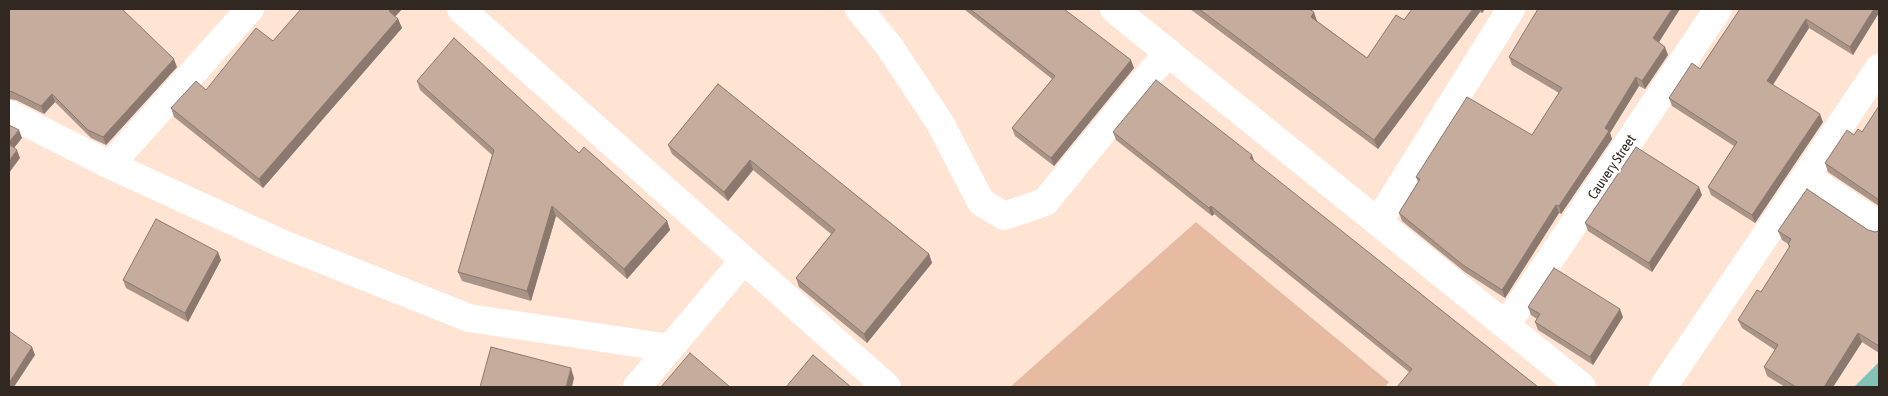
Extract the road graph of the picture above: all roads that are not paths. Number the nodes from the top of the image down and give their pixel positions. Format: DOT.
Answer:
graph roads {
  1 [pos="250,9"];
  2 [pos="461,9"];
  3 [pos="859,9"];
  4 [pos="1114,9"];
  5 [pos="1511,9"];
  6 [pos="1718,9"];
  7 [pos="1168,52"];
  8 [pos="1879,68"];
  9 [pos="9,114"];
  10 [pos="110,165"];
  11 [pos="1806,176"];
  12 [pos="1378,222"];
  13 [pos="1879,225"];
  14 [pos="744,260"];
  15 [pos="1506,325"];
  16 [pos="670,348"];
  17 [pos="636,387"];
  18 [pos="887,387"];
  19 [pos="1582,387"];
  20 [pos="1663,387"];
  1 -- 10 [label="street"];
  2 -- 14 [label="street"];
  3 -- 7 [label="street"];
  4 -- 7 [label="street"];
  5 -- 12 [label="street"];
  6 -- 15 [label="street, Cauvery Street"];
  7 -- 12 [label="street"];
  8 -- 11 [label="street"];
  9 -- 10 [label="street"];
  10 -- 16 [label="street"];
  11 -- 13 [label="street"];
  11 -- 20 [label="street"];
  12 -- 15 [label="street"];
  14 -- 16 [label="street"];
  14 -- 18 [label="street"];
  15 -- 19 [label="street"];
  16 -- 17 [label="street"];
}
